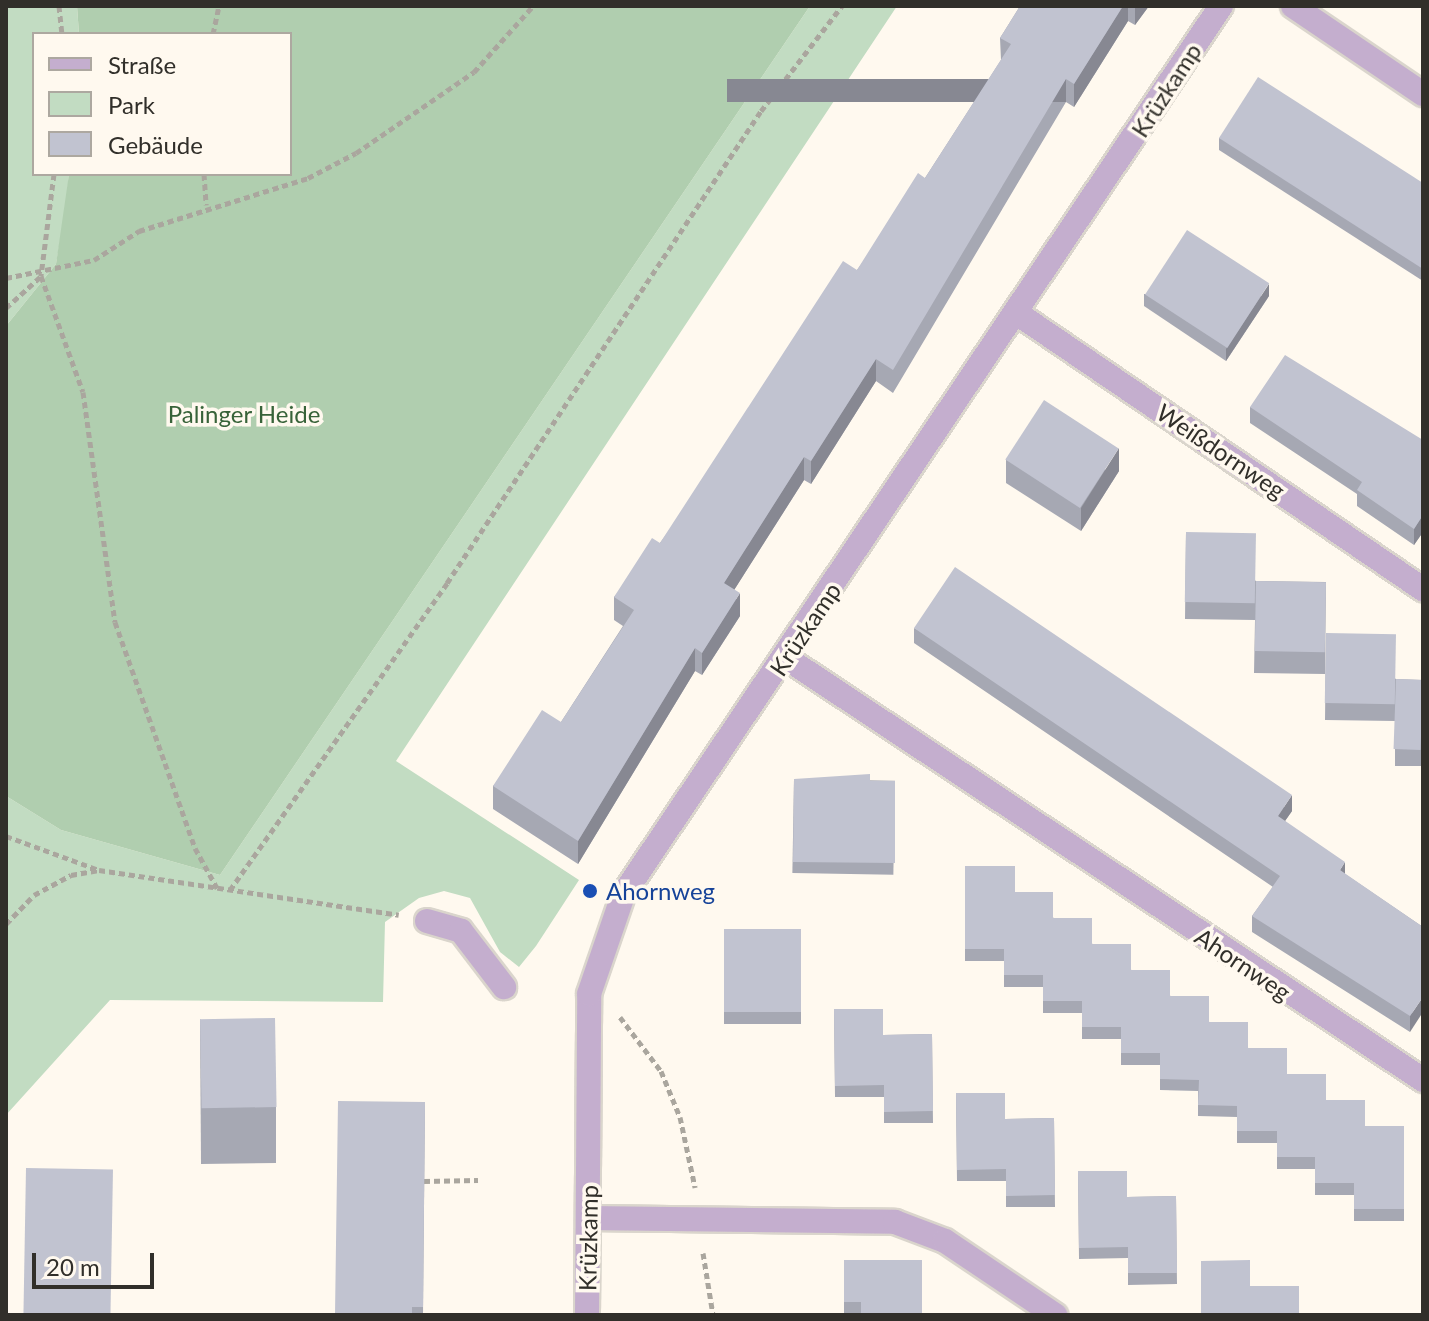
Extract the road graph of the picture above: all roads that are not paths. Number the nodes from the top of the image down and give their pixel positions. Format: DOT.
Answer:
graph roads {
  1 [pos="1221,6"];
  2 [pos="1293,6"];
  3 [pos="1423,94"];
  4 [pos="1018,314"];
  5 [pos="1423,589"];
  6 [pos="786,658"];
  7 [pos="427,921"];
  8 [pos="504,987"];
  9 [pos="1423,1080"];
  10 [pos="588,1218"];
  11 [pos="587,1315"];
  12 [pos="1055,1315"];
  1 -- 4 [label="street, Krüzkamp"];
  2 -- 3 [label="street"];
  4 -- 5 [label="street, Weißdornweg"];
  4 -- 6 [label="street, Krüzkamp"];
  6 -- 9 [label="street, Ahornweg"];
  6 -- 10 [label="street, Krüzkamp"];
  7 -- 8 [label="street"];
  10 -- 11 [label="street, Krüzkamp"];
  10 -- 12 [label="street"];
}
